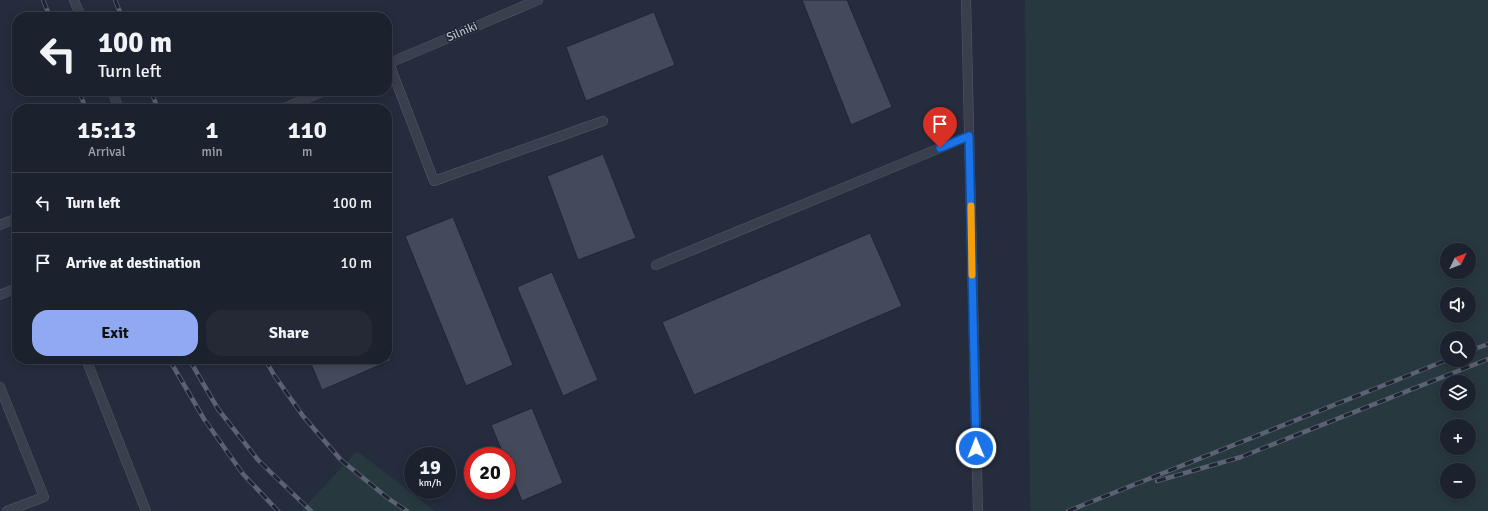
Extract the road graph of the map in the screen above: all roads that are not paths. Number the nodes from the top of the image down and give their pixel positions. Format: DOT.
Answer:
graph roads {
  1 [pos="74,0"];
  2 [pos="538,0"];
  3 [pos="966,0"];
  4 [pos="79,12"];
  5 [pos="392,62"];
  6 [pos="392,74"];
  7 [pos="312,96"];
  8 [pos="294,104"];
  9 [pos="603,121"];
  10 [pos="969,136"];
  11 [pos="12,220"];
  12 [pos="0,225"];
  13 [pos="656,265"];
  14 [pos="12,290"];
  15 [pos="0,294"];
  16 [pos="88,364"];
  17 [pos="0,387"];
  18 [pos="7,511"];
  19 [pos="146,511"];
  20 [pos="978,511"];
  1 -- 4 [label="lane"];
  2 -- 5 [label="lane, Silniki"];
  3 -- 10 [label="lane"];
  6 -- 9 [label="lane"];
  7 -- 8 [label="lane"];
  10 -- 13 [label="lane"];
  10 -- 20 [label="lane"];
  11 -- 12 [label="lane"];
  14 -- 15 [label="lane"];
  16 -- 19 [label="lane"];
  17 -- 18 [label="lane"];
}
